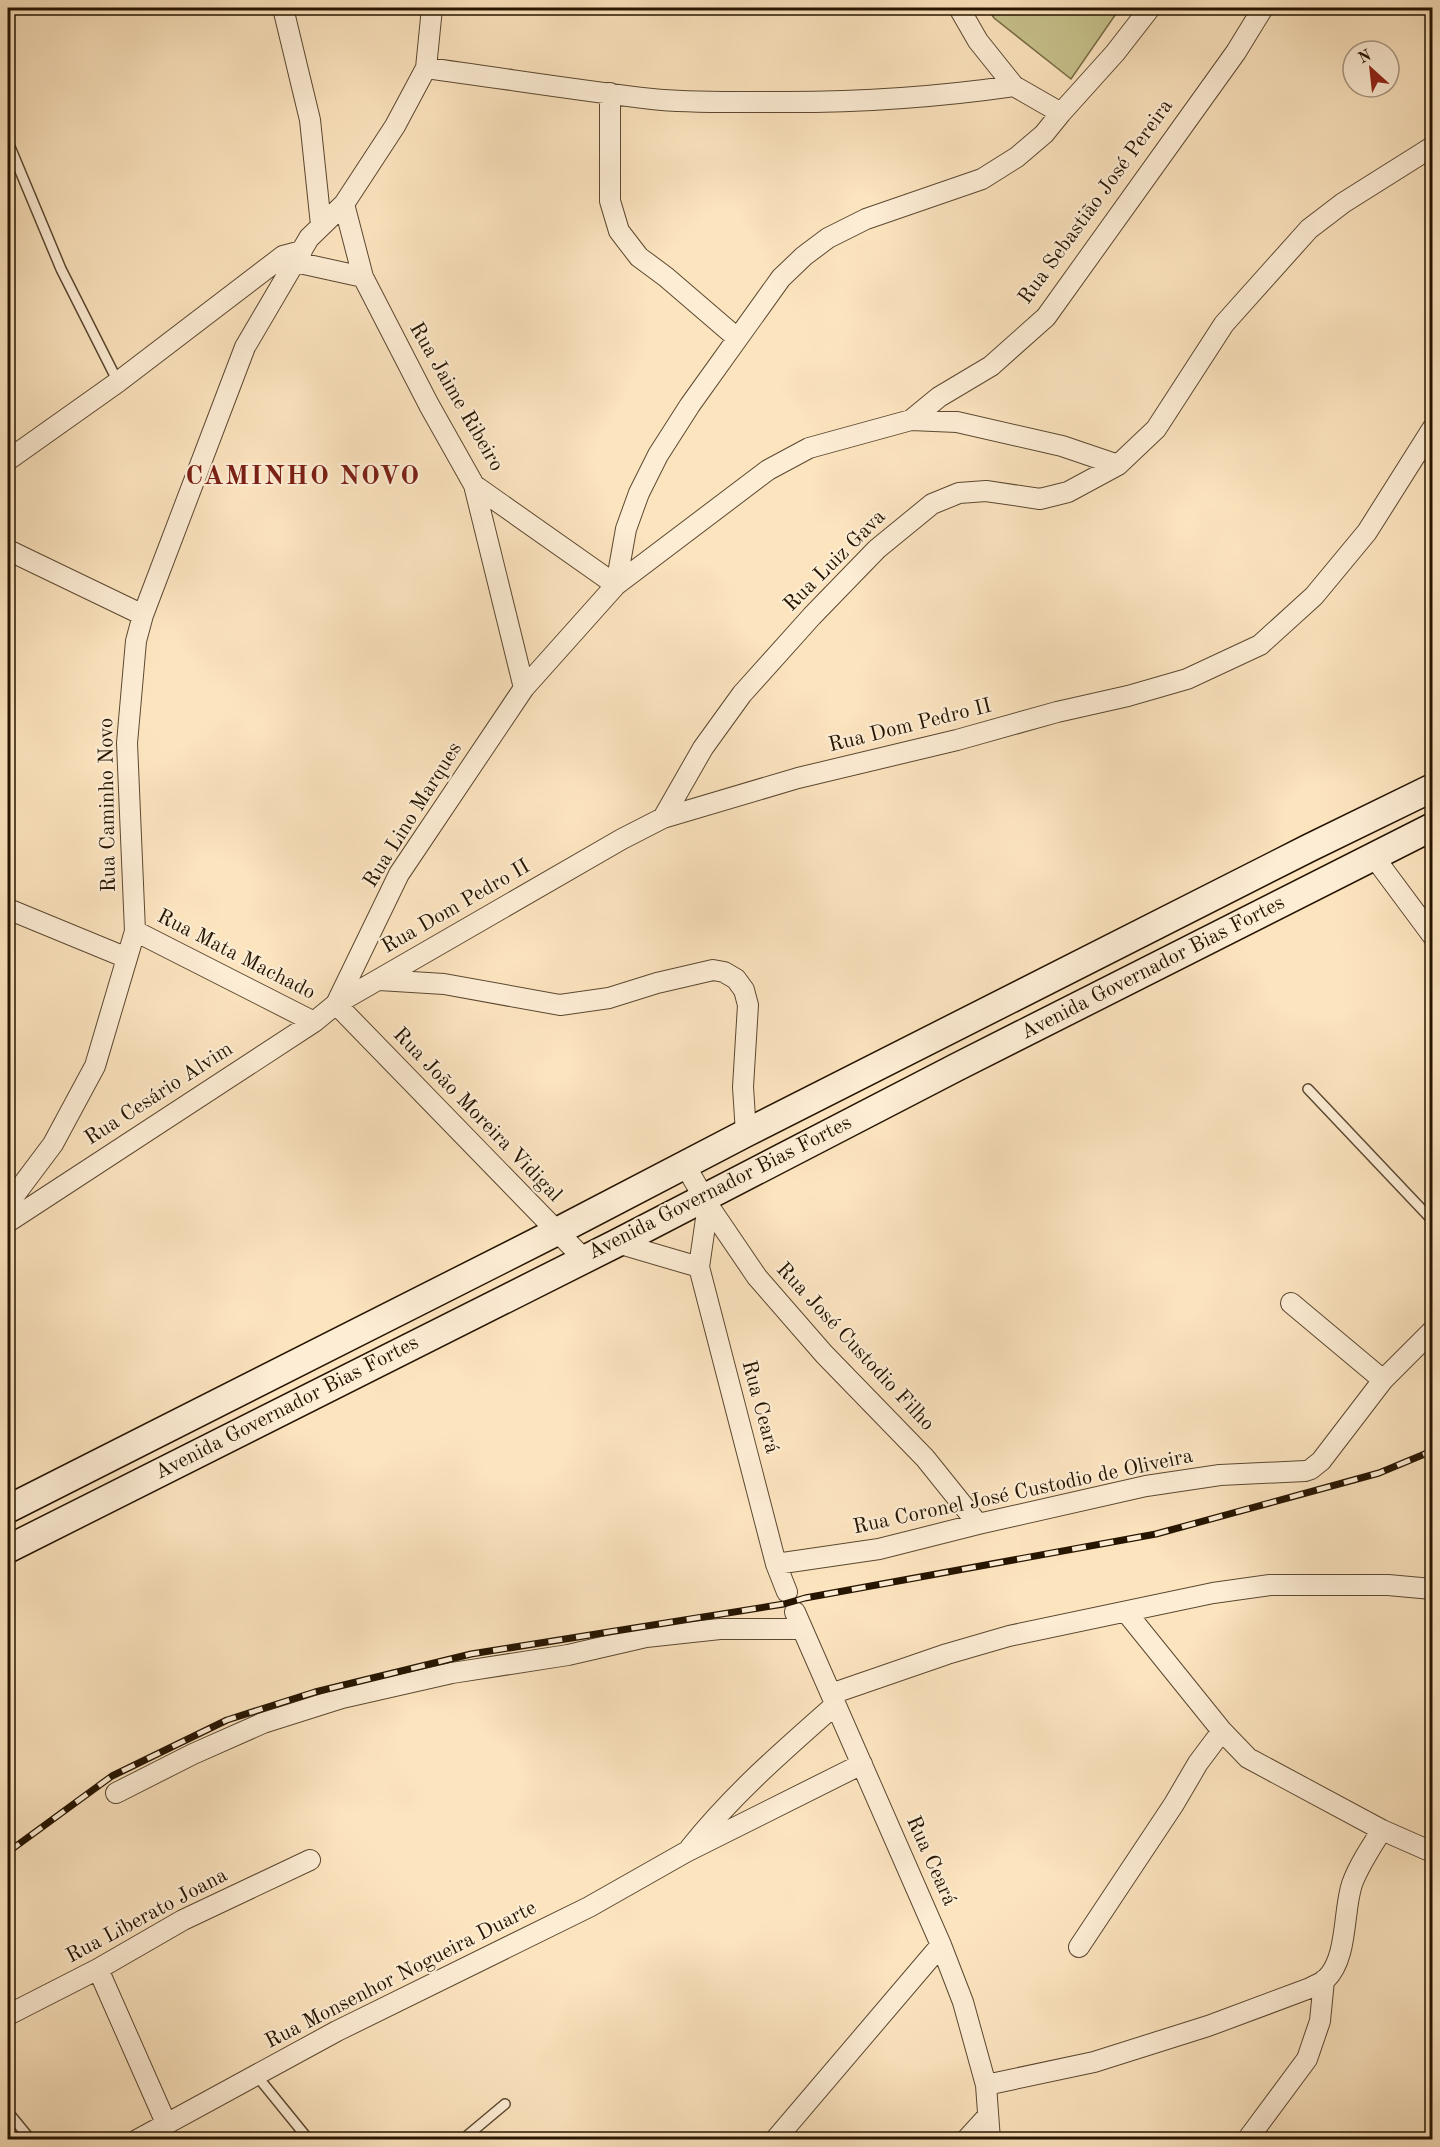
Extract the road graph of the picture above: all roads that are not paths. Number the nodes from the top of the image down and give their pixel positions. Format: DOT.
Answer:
graph roads {
  1 [pos="283,8"];
  2 [pos="432,8"];
  3 [pos="959,8"];
  4 [pos="1150,8"];
  5 [pos="1263,8"];
  6 [pos="426,68"];
  7 [pos="1014,86"];
  8 [pos="610,93"];
  9 [pos="1061,113"];
  10 [pos="8,142"];
  11 [pos="1432,147"];
  12 [pos="344,204"];
  13 [pos="321,225"];
  14 [pos="298,256"];
  15 [pos="363,277"];
  16 [pos="737,338"];
  17 [pos="118,382"];
  18 [pos="911,420"];
  19 [pos="1432,429"];
  20 [pos="8,460"];
  21 [pos="1118,465"];
  22 [pos="474,484"];
  23 [pos="8,550"];
  24 [pos="616,585"];
  25 [pos="143,615"];
  26 [pos="524,688"];
  27 [pos="1432,788"];
  28 [pos="663,818"];
  29 [pos="1432,827"];
  30 [pos="1309,848"];
  31 [pos="1374,857"];
  32 [pos="1330,879"];
  33 [pos="8,909"];
  34 [pos="135,931"];
  35 [pos="1432,935"];
  36 [pos="127,958"];
  37 [pos="379,980"];
  38 [pos="336,1004"];
  39 [pos="314,1022"];
  40 [pos="941,1035"];
  41 [pos="957,1066"];
  42 [pos="1308,1089"];
  43 [pos="746,1133"];
  44 [pos="685,1165"];
  45 [pos="706,1201"];
  46 [pos="8,1204"];
  47 [pos="1432,1220"];
  48 [pos="8,1222"];
  49 [pos="556,1232"];
  50 [pos="617,1242"];
  51 [pos="584,1259"];
  52 [pos="699,1267"];
  53 [pos="1291,1303"];
  54 [pos="1432,1331"];
  55 [pos="1383,1380"];
  56 [pos="180,1422"];
  57 [pos="197,1454"];
  58 [pos="8,1509"];
  59 [pos="978,1524"];
  60 [pos="8,1549"];
  61 [pos="776,1564"];
  62 [pos="1432,1589"];
  63 [pos="787,1592"];
  64 [pos="1126,1612"];
  65 [pos="833,1699"];
  66 [pos="1222,1731"];
  67 [pos="862,1764"];
  68 [pos="116,1793"];
  69 [pos="1382,1830"];
  70 [pos="686,1852"];
  71 [pos="1432,1852"];
  72 [pos="310,1860"];
  73 [pos="941,1945"];
  74 [pos="1079,1947"];
  75 [pos="99,1969"];
  76 [pos="1324,1980"];
  77 [pos="8,2015"];
  78 [pos="257,2076"];
  79 [pos="986,2085"];
  80 [pos="505,2104"];
  81 [pos="8,2112"];
  82 [pos="987,2117"];
  83 [pos="166,2123"];
  84 [pos="31,2139"];
  85 [pos="137,2139"];
  86 [pos="309,2139"];
  87 [pos="462,2139"];
  88 [pos="774,2139"];
  89 [pos="966,2139"];
  90 [pos="990,2139"];
  91 [pos="1247,2139"];
  1 -- 13 [label="street"];
  2 -- 6 [label="street"];
  3 -- 7 [label="street"];
  4 -- 9 [label="street"];
  5 -- 18 [label="street, Rua Sebastião José Pereira"];
  6 -- 8 [label="street"];
  6 -- 12 [label="street, Rua Caminho Novo"];
  7 -- 8 [label="street"];
  7 -- 9 [label="street"];
  8 -- 16 [label="street"];
  9 -- 16 [label="street"];
  10 -- 17 [label="lane"];
  11 -- 21 [label="street, Rua Luiz Gava"];
  12 -- 13 [label="street, Rua Caminho Novo"];
  12 -- 15 [label="street, Rua Jaime Ribeiro"];
  13 -- 14 [label="street, Rua Caminho Novo"];
  14 -- 15 [label="street"];
  14 -- 17 [label="street"];
  14 -- 25 [label="street, Rua Caminho Novo"];
  15 -- 22 [label="street, Rua Jaime Ribeiro"];
  16 -- 24 [label="street"];
  17 -- 20 [label="street"];
  18 -- 21 [label="street"];
  18 -- 24 [label="street, Rua Lino Marques"];
  19 -- 28 [label="street, Rua Dom Pedro II"];
  21 -- 28 [label="street, Rua Luiz Gava"];
  22 -- 24 [label="street, Rua Jaime Ribeiro"];
  22 -- 26 [label="street"];
  23 -- 25 [label="street"];
  24 -- 26 [label="street, Rua Lino Marques"];
  25 -- 34 [label="street, Rua Caminho Novo"];
  26 -- 38 [label="street, Rua Lino Marques"];
  27 -- 30 [label="main road, Avenida Governador Bias Fortes"];
  28 -- 37 [label="street, Rua Dom Pedro II"];
  29 -- 31 [label="main road, Avenida Governador Bias Fortes"];
  30 -- 32 [label="main road"];
  30 -- 40 [label="main road, Avenida Governador Bias Fortes"];
  31 -- 32 [label="main road, Avenida Governador Bias Fortes"];
  31 -- 35 [label="street"];
  32 -- 41 [label="main road, Avenida Governador Bias Fortes"];
  33 -- 36 [label="street"];
  34 -- 36 [label="street, Rua Caminho Novo"];
  34 -- 39 [label="street, Rua Mata Machado"];
  36 -- 46 [label="street, Rua Caminho Novo"];
  37 -- 38 [label="street, Rua Dom Pedro II"];
  37 -- 43 [label="street"];
  38 -- 39 [label="street, Rua Cesário Alvim"];
  38 -- 49 [label="street, Rua João Moreira Vidigal"];
  39 -- 48 [label="street, Rua Cesário Alvim"];
  40 -- 41 [label="main road"];
  40 -- 43 [label="main road, Avenida Governador Bias Fortes"];
  41 -- 45 [label="main road, Avenida Governador Bias Fortes"];
  42 -- 47 [label="lane"];
  43 -- 44 [label="main road, Avenida Governador Bias Fortes"];
  44 -- 45 [label="street"];
  44 -- 49 [label="main road, Avenida Governador Bias Fortes"];
  45 -- 50 [label="main road, Avenida Governador Bias Fortes"];
  45 -- 52 [label="street, Rua Ceará"];
  45 -- 59 [label="street, Rua José Custodio Filho"];
  49 -- 51 [label="street, Rua João Moreira Vidigal"];
  49 -- 56 [label="main road, Avenida Governador Bias Fortes"];
  50 -- 51 [label="main road, Avenida Governador Bias Fortes"];
  50 -- 52 [label="street"];
  51 -- 57 [label="main road, Avenida Governador Bias Fortes"];
  52 -- 61 [label="street, Rua Ceará"];
  53 -- 55 [label="street"];
  54 -- 55 [label="street, Rua Coronel José Custodio de Oliveira"];
  55 -- 59 [label="street, Rua Coronel José Custodio de Oliveira"];
  56 -- 57 [label="main road"];
  56 -- 58 [label="main road, Avenida Governador Bias Fortes"];
  57 -- 60 [label="main road, Avenida Governador Bias Fortes"];
  59 -- 61 [label="street, Rua Coronel José Custodio de Oliveira"];
  61 -- 63 [label="street, Rua Ceará"];
  62 -- 64 [label="street"];
  64 -- 65 [label="street"];
  64 -- 66 [label="street"];
  65 -- 67 [label="street, Rua Ceará"];
  65 -- 68 [label="street, Rua Ceará"];
  65 -- 70 [label="street, Rua Monsenhor Nogueira Duarte"];
  66 -- 69 [label="street"];
  66 -- 74 [label="street"];
  67 -- 70 [label="street, Rua Monsenhor Nogueira Duarte"];
  67 -- 73 [label="street, Rua Ceará"];
  69 -- 71 [label="street"];
  69 -- 76 [label="street"];
  70 -- 78 [label="street, Rua Monsenhor Nogueira Duarte"];
  72 -- 75 [label="street, Rua Liberato Joana"];
  73 -- 79 [label="street, Rua Ceará"];
  73 -- 88 [label="street"];
  75 -- 77 [label="street, Rua Liberato Joana"];
  75 -- 83 [label="street"];
  76 -- 79 [label="street"];
  76 -- 91 [label="street"];
  78 -- 83 [label="street, Rua Monsenhor Nogueira Duarte"];
  78 -- 86 [label="lane"];
  79 -- 82 [label="street, Rua Ceará"];
  80 -- 87 [label="lane"];
  81 -- 84 [label="lane"];
  82 -- 89 [label="street"];
  82 -- 90 [label="street, Rua Ceará"];
  83 -- 85 [label="street, Rua Monsenhor Nogueira Duarte"];
}
